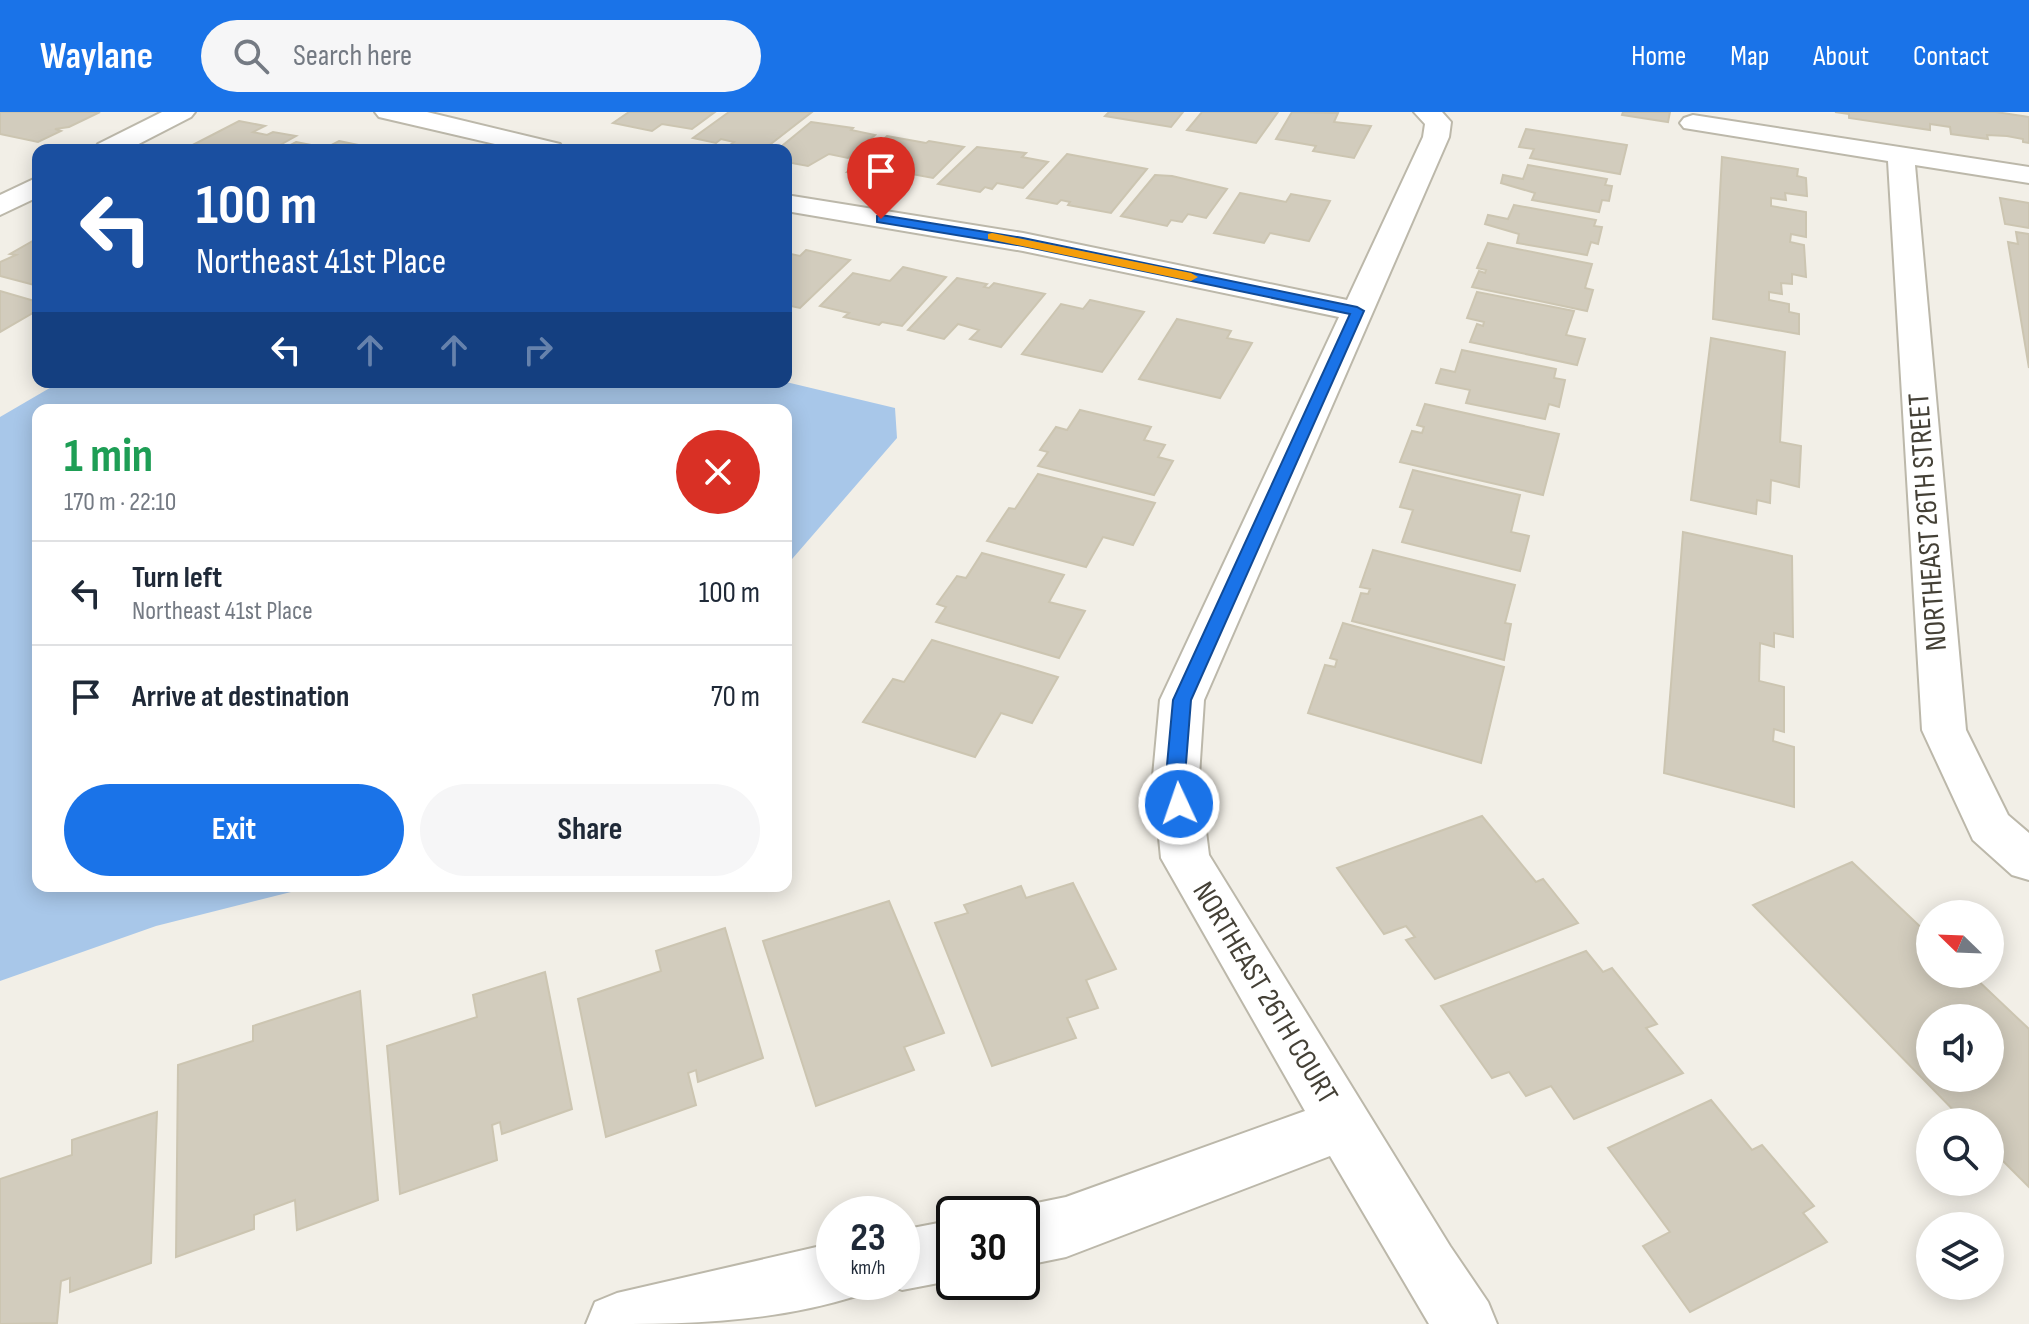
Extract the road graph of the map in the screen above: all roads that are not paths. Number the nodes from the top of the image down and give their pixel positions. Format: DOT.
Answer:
graph roads {
  1 [pos="182,112"];
  2 [pos="388,112"];
  3 [pos="1427,112"];
  4 [pos="1693,123"];
  5 [pos="119,144"];
  6 [pos="528,144"];
  7 [pos="1901,155"];
  8 [pos="2029,175"];
  9 [pos="32,188"];
  10 [pos="792,204"];
  11 [pos="0,207"];
  12 [pos="1357,311"];
  13 [pos="2029,861"];
  14 [pos="1343,1124"];
  15 [pos="1040,1232"];
  16 [pos="816,1278"];
  17 [pos="617,1324"];
  18 [pos="1466,1324"];
  1 -- 5 [label="street"];
  2 -- 6 [label="street"];
  3 -- 12 [label="street, NORTHEAST 26TH COURT"];
  4 -- 7 [label="street"];
  7 -- 8 [label="street"];
  7 -- 13 [label="street, NORTHEAST 26TH STREET"];
  9 -- 11 [label="street"];
  10 -- 12 [label="street"];
  12 -- 14 [label="street, NORTHEAST 26TH COURT"];
  14 -- 15 [label="street"];
  14 -- 18 [label="street, NORTHEAST 26TH COURT"];
  16 -- 17 [label="street"];
}
